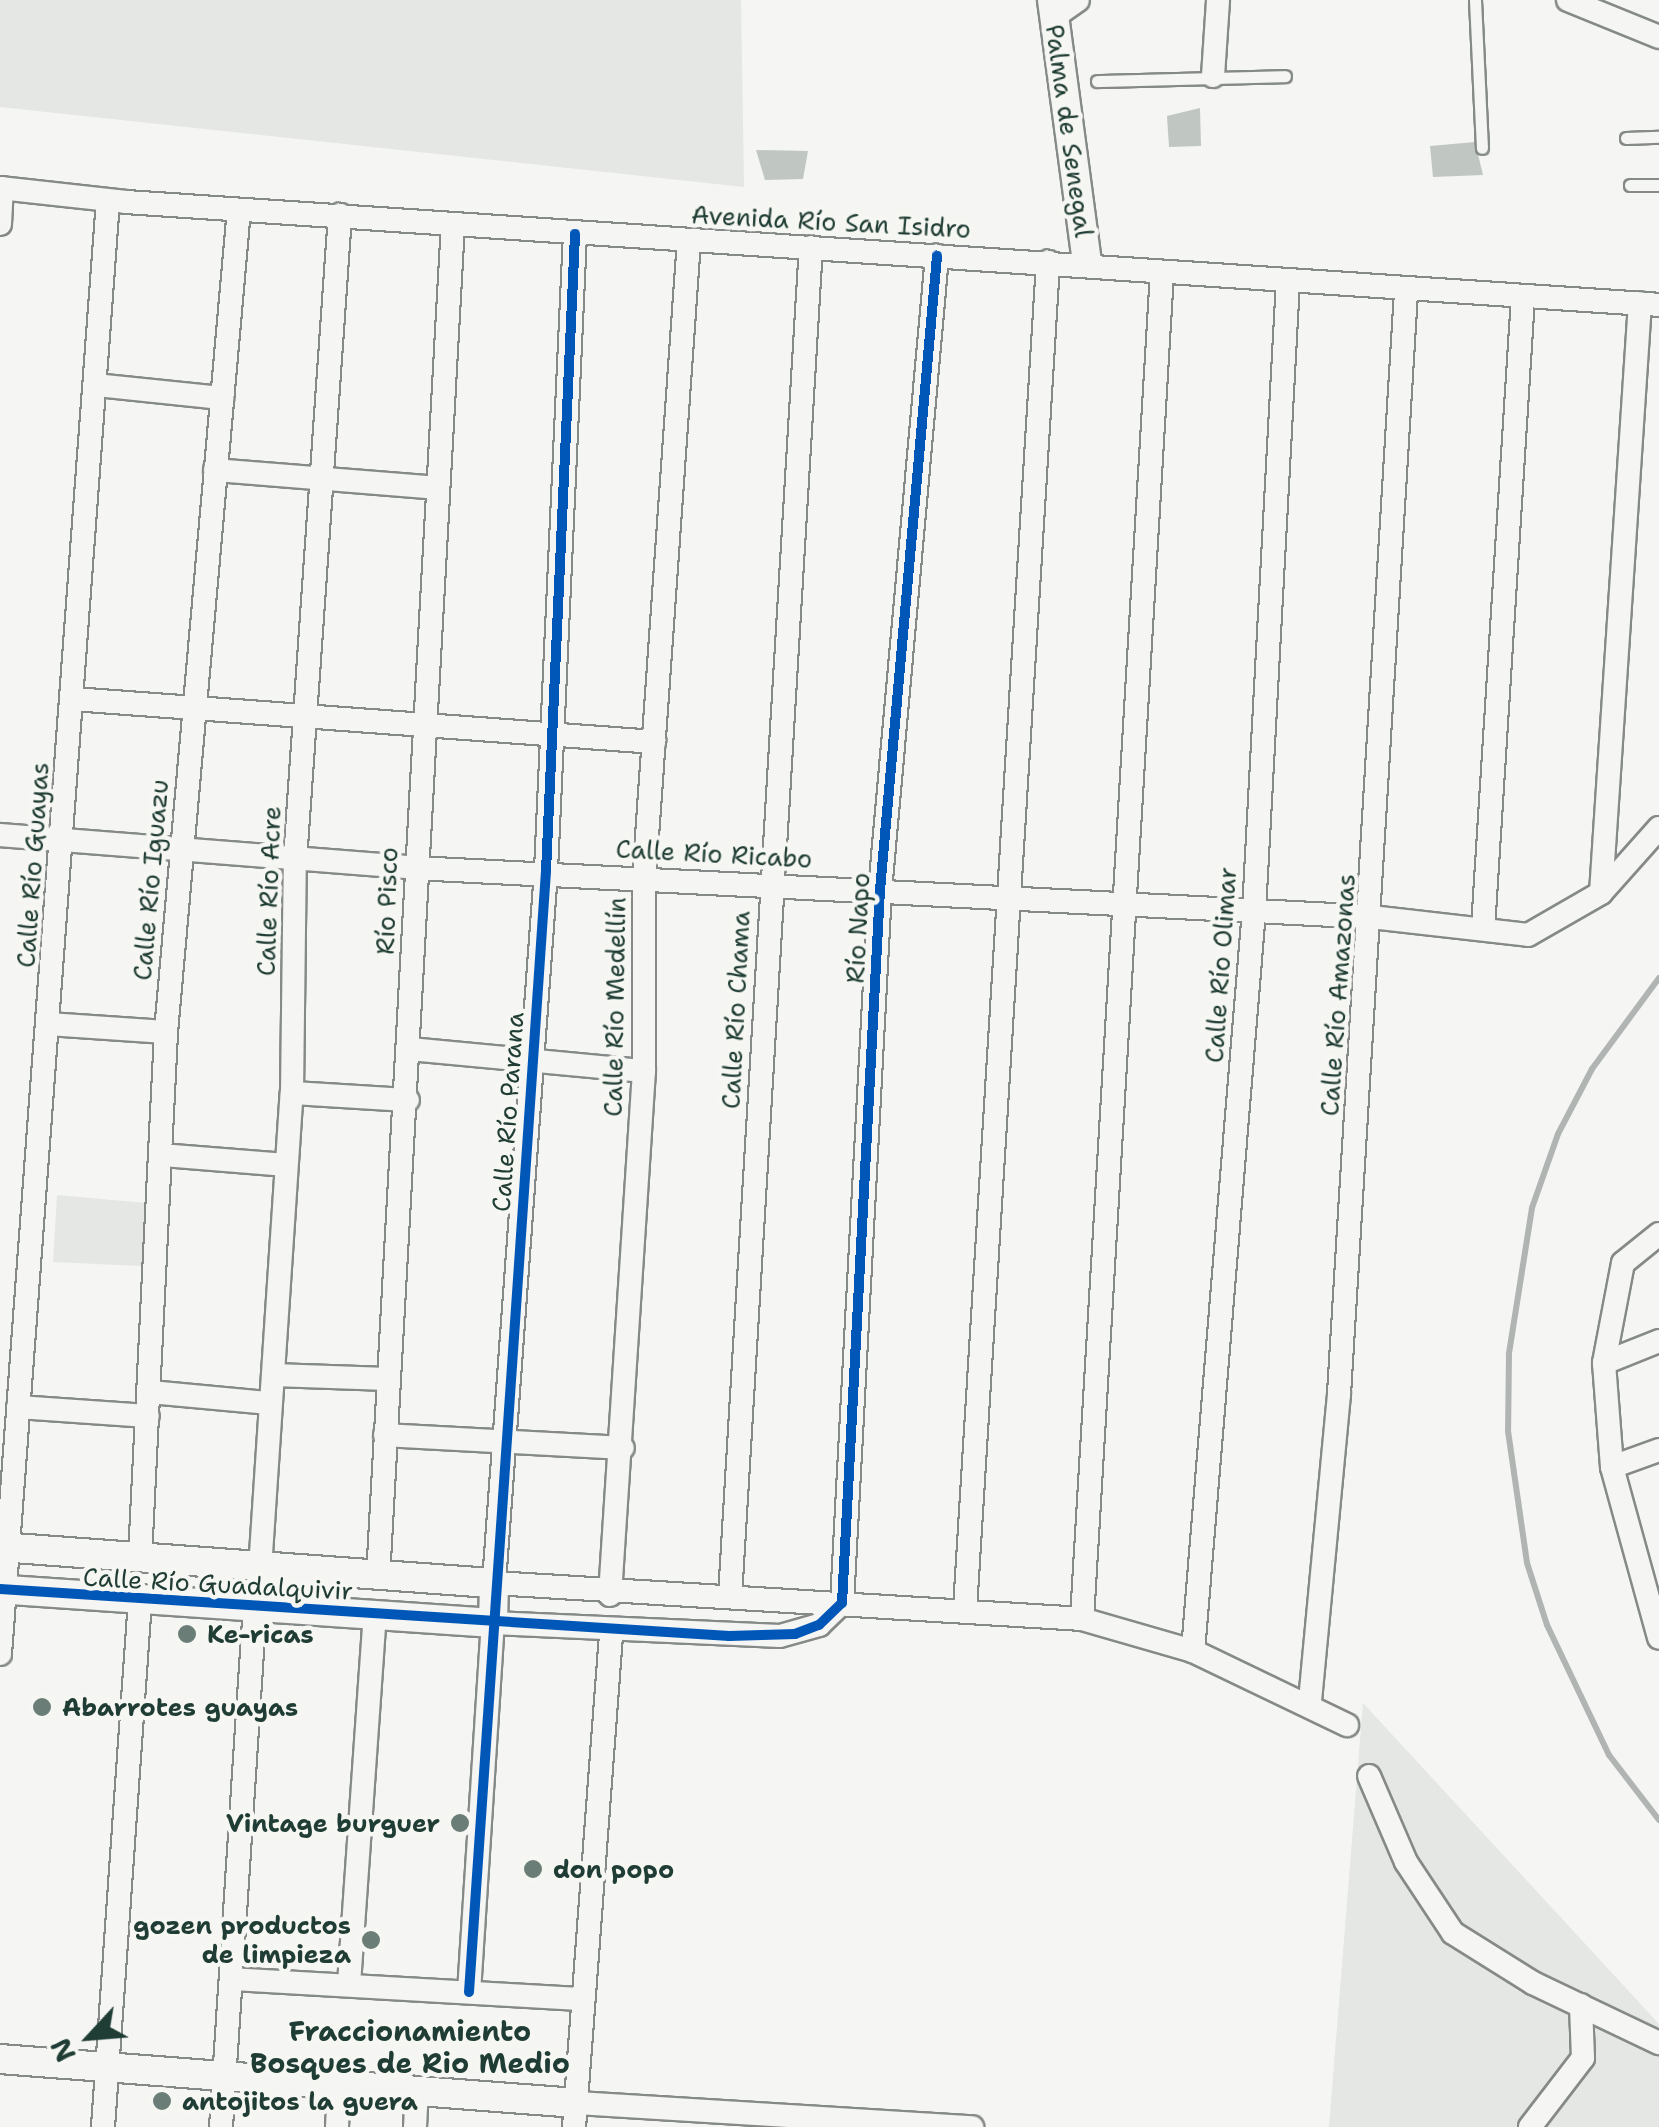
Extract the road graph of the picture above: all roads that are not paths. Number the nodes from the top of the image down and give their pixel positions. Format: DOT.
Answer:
graph roads {
  1 [pos="1078,0"];
  2 [pos="1218,0"];
  3 [pos="1475,0"];
  4 [pos="1568,0"];
  5 [pos="1053,8"];
  6 [pos="1659,36"];
  7 [pos="1214,76"];
  8 [pos="1285,76"];
  9 [pos="1097,81"];
  10 [pos="1626,138"];
  11 [pos="1659,138"];
  12 [pos="1482,148"];
  13 [pos="1630,185"];
  14 [pos="1659,185"];
  15 [pos="1,188"];
  16 [pos="108,200"];
  17 [pos="240,210"];
  18 [pos="340,215"];
  19 [pos="0,224"];
  20 [pos="453,225"];
  21 [pos="575,234"];
  22 [pos="689,242"];
  23 [pos="811,248"];
  24 [pos="937,256"];
  25 [pos="1048,262"];
  26 [pos="1087,262"];
  27 [pos="1162,272"];
  28 [pos="1288,282"];
  29 [pos="1406,292"];
  30 [pos="1523,298"];
  31 [pos="1649,304"];
  32 [pos="96,385"];
  33 [pos="222,398"];
  34 [pos="215,470"];
  35 [pos="322,476"];
  36 [pos="438,488"];
  37 [pos="72,699"];
  38 [pos="194,706"];
  39 [pos="306,718"];
  40 [pos="423,729"];
  41 [pos="552,739"];
  42 [pos="654,742"];
  43 [pos="1659,828"];
  44 [pos="0,835"];
  45 [pos="62,840"];
  46 [pos="180,850"];
  47 [pos="295,860"];
  48 [pos="415,868"];
  49 [pos="546,872"];
  50 [pos="644,879"];
  51 [pos="771,884"];
  52 [pos="880,890"];
  53 [pos="1602,893"];
  54 [pos="1006,894"];
  55 [pos="1126,902"];
  56 [pos="1254,911"];
  57 [pos="1371,917"];
  58 [pos="1483,928"];
  59 [pos="48,1024"];
  60 [pos="166,1032"];
  61 [pos="410,1049"];
  62 [pos="531,1064"];
  63 [pos="644,1071"];
  64 [pos="292,1094"];
  65 [pos="408,1100"];
  66 [pos="162,1155"];
  67 [pos="286,1165"];
  68 [pos="1659,1234"];
  69 [pos="1659,1340"];
  70 [pos="1604,1362"];
  71 [pos="273,1375"];
  72 [pos="388,1378"];
  73 [pos="150,1392"];
  74 [pos="269,1403"];
  75 [pos="18,1407"];
  76 [pos="148,1416"];
  77 [pos="385,1435"];
  78 [pos="507,1442"];
  79 [pos="623,1448"];
  80 [pos="1659,1450"];
  81 [pos="1612,1468"];
  82 [pos="3,1547"];
  83 [pos="140,1557"];
  84 [pos="260,1569"];
  85 [pos="378,1578"];
  86 [pos="1649,1578"];
  87 [pos="494,1583"];
  88 [pos="2,1590"];
  89 [pos="610,1595"];
  90 [pos="730,1596"];
  91 [pos="140,1602"];
  92 [pos="842,1603"];
  93 [pos="255,1606"];
  94 [pos="965,1609"];
  95 [pos="375,1614"];
  96 [pos="1082,1619"];
  97 [pos="493,1623"];
  98 [pos="611,1632"];
  99 [pos="1659,1638"];
  100 [pos="1193,1651"];
  101 [pos="0,1654"];
  102 [pos="1310,1701"];
  103 [pos="1347,1724"];
  104 [pos="1369,1776"];
  105 [pos="232,1978"];
  106 [pos="349,1984"];
  107 [pos="469,1992"];
  108 [pos="580,1999"];
  109 [pos="1581,2005"];
  110 [pos="1659,2043"];
  111 [pos="0,2058"];
  112 [pos="106,2070"];
  113 [pos="224,2076"];
  114 [pos="339,2086"];
  115 [pos="417,2093"];
  116 [pos="575,2115"];
  117 [pos="103,2127"];
  118 [pos="221,2127"];
  119 [pos="336,2127"];
  120 [pos="415,2127"];
  121 [pos="972,2127"];
  122 [pos="1530,2127"];
  1 -- 5 [label="street"];
  2 -- 7 [label="street"];
  3 -- 12 [label="lane"];
  4 -- 6 [label="street"];
  5 -- 26 [label="street, Palma de Senegal"];
  7 -- 8 [label="lane"];
  7 -- 9 [label="lane"];
  10 -- 11 [label="lane"];
  13 -- 14 [label="lane"];
  15 -- 16 [label="street, Avenida Río San Isidro"];
  15 -- 19 [label="street"];
  16 -- 17 [label="street, Avenida Río San Isidro"];
  16 -- 32 [label="street, Calle Río Guayas"];
  17 -- 18 [label="street, Avenida Río San Isidro"];
  17 -- 33 [label="street, Calle Río Iguazu"];
  18 -- 20 [label="street, Avenida Río San Isidro"];
  18 -- 35 [label="street, Calle Río Acre"];
  20 -- 21 [label="street, Avenida Río San Isidro"];
  20 -- 36 [label="street, Río Pisco"];
  21 -- 22 [label="street, Avenida Río San Isidro"];
  21 -- 41 [label="street, Calle Río Parana"];
  22 -- 23 [label="street, Avenida Río San Isidro"];
  22 -- 42 [label="street, Calle Río Medellín"];
  23 -- 24 [label="street, Avenida Río San Isidro"];
  23 -- 51 [label="street, Calle Río Chama"];
  24 -- 25 [label="street, Avenida Río San Isidro"];
  24 -- 52 [label="street, Río Napo"];
  25 -- 26 [label="street, Avenida Río San Isidro"];
  25 -- 54 [label="street"];
  26 -- 27 [label="street, Avenida Río San Isidro"];
  27 -- 28 [label="street, Avenida Río San Isidro"];
  27 -- 55 [label="street"];
  28 -- 29 [label="street, Avenida Río San Isidro"];
  28 -- 56 [label="street, Calle Río Olimar"];
  29 -- 30 [label="street, Avenida Río San Isidro"];
  29 -- 57 [label="street, Calle Río Amazonas"];
  30 -- 31 [label="street, Avenida Río San Isidro"];
  30 -- 58 [label="street"];
  31 -- 53 [label="street"];
  32 -- 33 [label="street"];
  32 -- 37 [label="street, Calle Río Guayas"];
  33 -- 34 [label="street, Calle Río Iguazu"];
  34 -- 35 [label="street"];
  34 -- 38 [label="street, Calle Río Iguazu"];
  35 -- 36 [label="street"];
  35 -- 39 [label="street, Calle Río Acre"];
  36 -- 40 [label="street, Río Pisco"];
  37 -- 38 [label="street"];
  37 -- 45 [label="street, Calle Río Guayas"];
  38 -- 39 [label="street"];
  38 -- 46 [label="street, Calle Río Iguazu"];
  39 -- 40 [label="street"];
  39 -- 47 [label="street, Calle Río Acre"];
  40 -- 41 [label="street"];
  40 -- 48 [label="street, Río Pisco"];
  41 -- 42 [label="street"];
  41 -- 49 [label="street, Calle Río Parana"];
  42 -- 50 [label="street, Calle Río Medellín"];
  43 -- 53 [label="street"];
  44 -- 45 [label="street, Calle Río Ricabo"];
  45 -- 46 [label="street, Calle Río Ricabo"];
  45 -- 59 [label="street, Calle Río Guayas"];
  46 -- 47 [label="street, Calle Río Ricabo"];
  46 -- 60 [label="street, Calle Río Iguazu"];
  47 -- 48 [label="street, Calle Río Ricabo"];
  47 -- 64 [label="street, Calle Río Acre"];
  48 -- 49 [label="street, Calle Río Ricabo"];
  48 -- 61 [label="street, Río Pisco"];
  49 -- 50 [label="street, Calle Río Ricabo"];
  49 -- 62 [label="street, Calle Río Parana"];
  50 -- 51 [label="street, Calle Río Ricabo"];
  50 -- 63 [label="street, Calle Río Medellín"];
  51 -- 52 [label="street, Calle Río Ricabo"];
  51 -- 90 [label="street, Calle Río Chama"];
  52 -- 54 [label="street, Calle Río Ricabo"];
  52 -- 92 [label="street, Río Napo"];
  53 -- 58 [label="street, Calle Río Ricabo"];
  54 -- 55 [label="street, Calle Río Ricabo"];
  54 -- 94 [label="street"];
  55 -- 56 [label="street, Calle Río Ricabo"];
  55 -- 96 [label="street"];
  56 -- 57 [label="street, Calle Río Ricabo"];
  56 -- 100 [label="street, Calle Río Olimar"];
  57 -- 58 [label="street, Calle Río Ricabo"];
  57 -- 102 [label="street, Calle Río Amazonas"];
  59 -- 60 [label="street"];
  59 -- 75 [label="street, Calle Río Guayas"];
  60 -- 66 [label="street, Calle Río Iguazu"];
  61 -- 62 [label="street"];
  61 -- 65 [label="street, Río Pisco"];
  62 -- 63 [label="street"];
  62 -- 78 [label="street, Calle Río Parana"];
  63 -- 79 [label="street, Calle Río Medellín"];
  64 -- 65 [label="street"];
  64 -- 67 [label="street, Calle Río Acre"];
  65 -- 72 [label="street, Río Pisco"];
  66 -- 67 [label="street"];
  66 -- 73 [label="street, Calle Río Iguazu"];
  67 -- 71 [label="street, Calle Río Acre"];
  68 -- 70 [label="street"];
  69 -- 70 [label="street"];
  70 -- 81 [label="street"];
  71 -- 72 [label="street"];
  71 -- 74 [label="street, Calle Río Acre"];
  72 -- 77 [label="street, Río Pisco"];
  73 -- 74 [label="street"];
  73 -- 76 [label="street, Calle Río Iguazu"];
  74 -- 84 [label="street, Calle Río Acre"];
  75 -- 76 [label="street"];
  75 -- 82 [label="street, Calle Río Guayas"];
  76 -- 83 [label="street, Calle Río Iguazu"];
  77 -- 78 [label="street"];
  77 -- 85 [label="street, Río Pisco"];
  78 -- 79 [label="street"];
  78 -- 87 [label="street, Calle Río Parana"];
  79 -- 89 [label="street, Calle Río Medellín"];
  80 -- 81 [label="street"];
  81 -- 86 [label="street"];
  82 -- 83 [label="street, Calle Río Guadalquivir"];
  82 -- 88 [label="street, Calle Río Guayas"];
  83 -- 84 [label="street, Calle Río Guadalquivir"];
  84 -- 85 [label="street, Calle Río Guadalquivir"];
  85 -- 87 [label="street, Calle Río Guadalquivir"];
  86 -- 99 [label="street"];
  87 -- 89 [label="street, Calle Río Guadalquivir"];
  87 -- 97 [label="street, Calle Río Parana"];
  88 -- 91 [label="street, Calle Río Guadalquivir"];
  88 -- 101 [label="street, Calle Río Guayas"];
  89 -- 90 [label="street, Calle Río Guadalquivir"];
  90 -- 92 [label="street, Calle Río Guadalquivir"];
  91 -- 93 [label="street, Calle Río Guadalquivir"];
  91 -- 112 [label="street"];
  92 -- 94 [label="street, Calle Río Guadalquivir"];
  92 -- 98 [label="street, Calle Río Guadalquivir"];
  93 -- 95 [label="street, Calle Río Guadalquivir"];
  93 -- 105 [label="street"];
  94 -- 96 [label="street, Calle Río Guadalquivir"];
  95 -- 97 [label="street, Calle Río Guadalquivir"];
  95 -- 106 [label="street"];
  96 -- 100 [label="street, Calle Río Guadalquivir"];
  97 -- 98 [label="street, Calle Río Guadalquivir"];
  97 -- 107 [label="street, Calle Río Parana"];
  98 -- 108 [label="street"];
  100 -- 102 [label="street, Calle Río Guadalquivir"];
  102 -- 103 [label="street, Calle Río Guadalquivir"];
  104 -- 109 [label="street"];
  105 -- 106 [label="street"];
  105 -- 113 [label="street"];
  106 -- 107 [label="street"];
  107 -- 108 [label="street"];
  108 -- 116 [label="street"];
  109 -- 110 [label="street"];
  109 -- 122 [label="street"];
  111 -- 112 [label="street"];
  112 -- 113 [label="street"];
  112 -- 117 [label="street"];
  113 -- 114 [label="street"];
  113 -- 118 [label="street"];
  114 -- 115 [label="street"];
  114 -- 119 [label="street"];
  115 -- 116 [label="street"];
  115 -- 120 [label="street"];
  116 -- 121 [label="street"];
}
